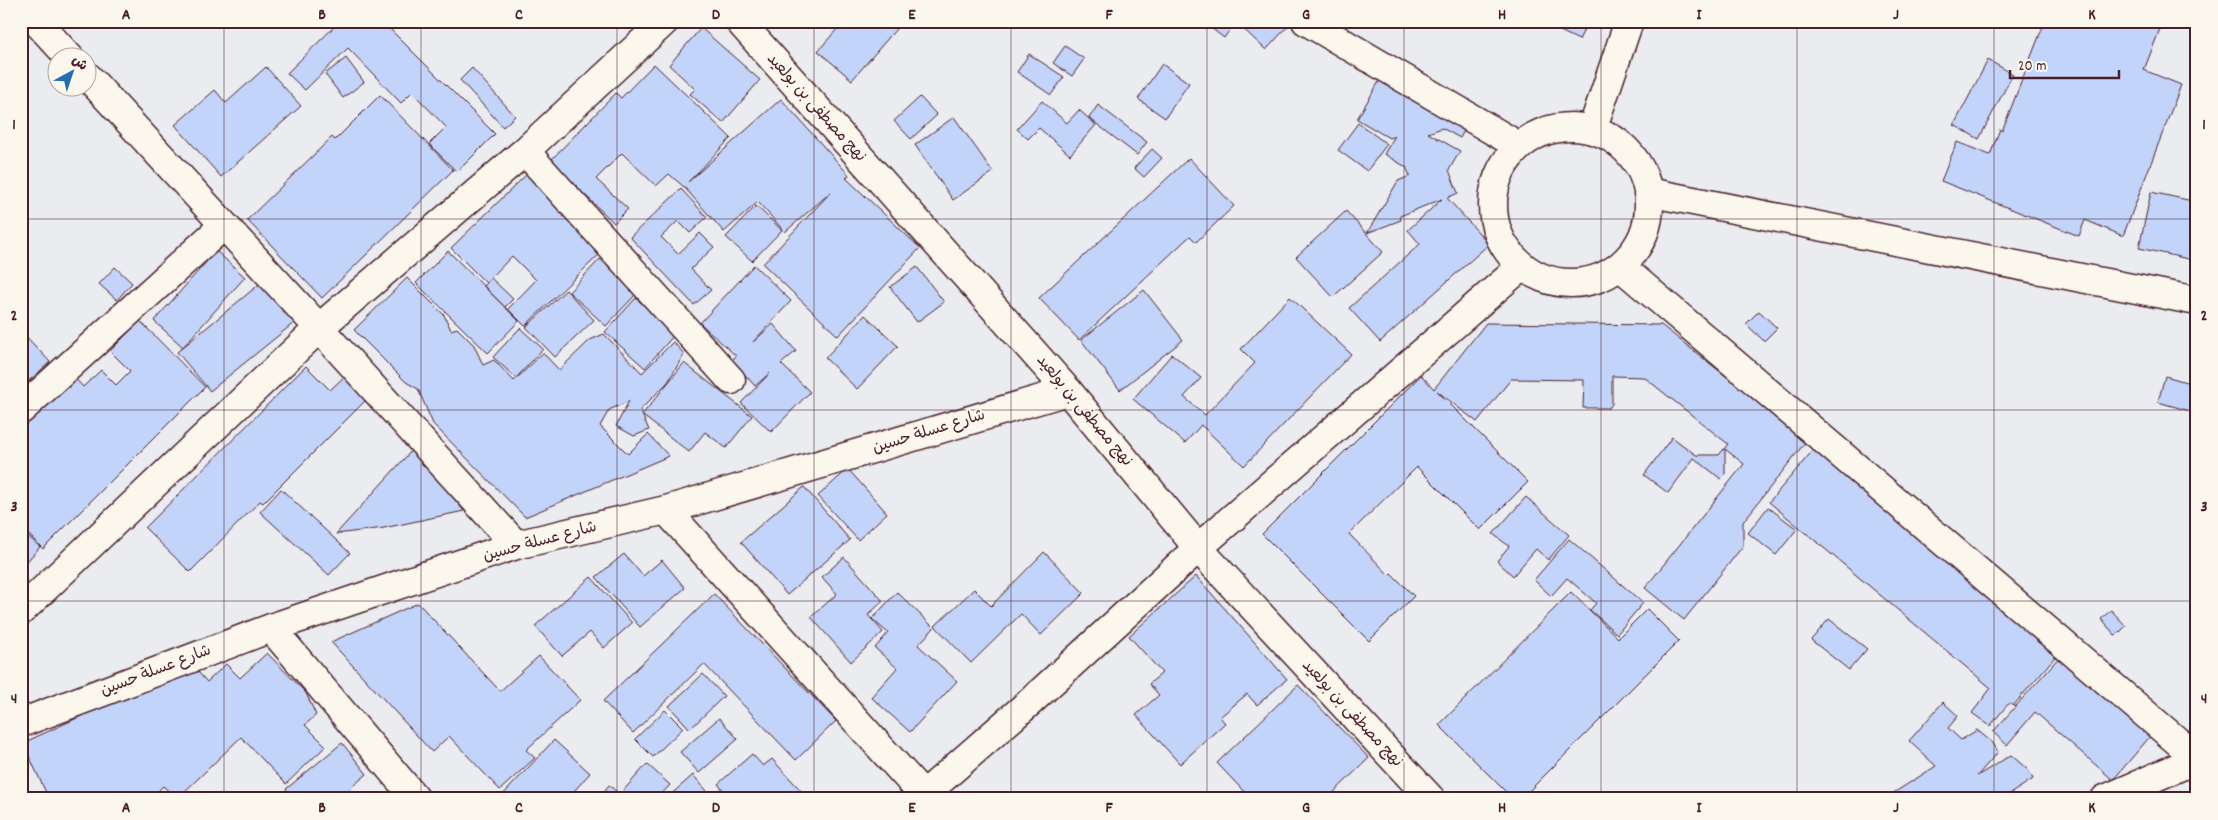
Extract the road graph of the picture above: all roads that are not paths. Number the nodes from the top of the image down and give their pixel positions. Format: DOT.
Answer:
graph roads {
  1 [pos="36,21"];
  2 [pos="665,21"];
  3 [pos="739,21"];
  4 [pos="1306,21"];
  5 [pos="1629,21"];
  6 [pos="61,48"];
  7 [pos="98,88"];
  8 [pos="1592,130"];
  9 [pos="1520,146"];
  10 [pos="525,151"];
  11 [pos="1648,192"];
  12 [pos="224,225"];
  13 [pos="1522,266"];
  14 [pos="1620,266"];
  15 [pos="1546,279"];
  16 [pos="2197,301"];
  17 [pos="1454,325"];
  18 [pos="319,328"];
  19 [pos="732,380"];
  20 [pos="1068,391"];
  21 [pos="21,410"];
  22 [pos="666,510"];
  23 [pos="516,545"];
  24 [pos="1198,548"];
  25 [pos="21,611"];
  26 [pos="271,628"];
  27 [pos="21,723"];
  28 [pos="2197,758"];
  29 [pos="923,797"];
  30 [pos="416,799"];
  31 [pos="1431,799"];
  32 [pos="2105,799"];
  1 -- 6 [label="street"];
  2 -- 10 [label="street"];
  3 -- 20 [label="street, نهج مصطفى بن بولعيد"];
  4 -- 9 [label="street"];
  5 -- 8 [label="street"];
  7 -- 12 [label="street"];
  8 -- 9 [label="street"];
  8 -- 11 [label="street"];
  9 -- 13 [label="street"];
  10 -- 18 [label="street"];
  10 -- 19 [label="street"];
  11 -- 14 [label="street"];
  11 -- 16 [label="street"];
  12 -- 18 [label="street"];
  12 -- 21 [label="street"];
  13 -- 15 [label="street"];
  13 -- 17 [label="street"];
  14 -- 15 [label="street"];
  14 -- 28 [label="street"];
  15 -- 17 [label="street"];
  17 -- 24 [label="street"];
  18 -- 23 [label="street"];
  18 -- 25 [label="street"];
  20 -- 22 [label="street, شارع عسلة حسين"];
  20 -- 24 [label="street, نهج مصطفى بن بولعيد"];
  22 -- 23 [label="street, شارع عسلة حسين"];
  22 -- 29 [label="street"];
  23 -- 26 [label="street, شارع عسلة حسين"];
  24 -- 29 [label="street"];
  24 -- 31 [label="street, نهج مصطفى بن بولعيد"];
  26 -- 27 [label="street, شارع عسلة حسين"];
  26 -- 30 [label="street"];
  28 -- 32 [label="street"];
}
